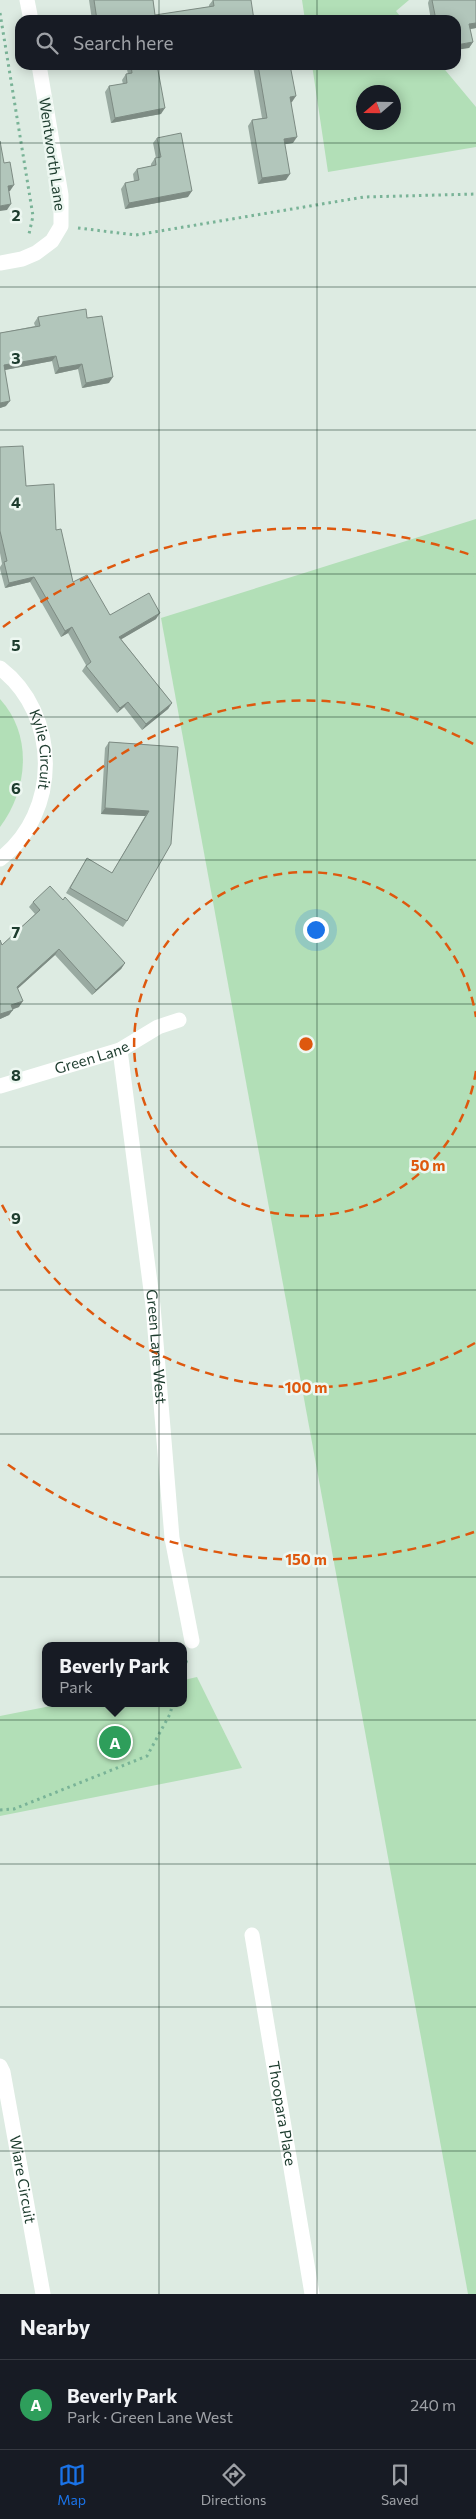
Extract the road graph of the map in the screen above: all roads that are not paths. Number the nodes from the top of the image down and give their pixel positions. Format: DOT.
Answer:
graph roads {
  1 [pos="27,0"];
  2 [pos="30,15"];
  3 [pos="40,70"];
  4 [pos="0,263"];
  5 [pos="0,668"];
  6 [pos="0,859"];
  7 [pos="179,1020"];
  8 [pos="120,1050"];
  9 [pos="0,1086"];
  10 [pos="192,1642"];
  11 [pos="252,1935"];
  12 [pos="0,2066"];
  13 [pos="43,2294"];
  14 [pos="312,2294"];
  1 -- 2 [label="street"];
  3 -- 4 [label="street, Wentworth Lane"];
  5 -- 6 [label="street, Kylie Circuit"];
  7 -- 8 [label="street, Green Lane"];
  8 -- 9 [label="street, Green Lane"];
  8 -- 10 [label="street, Green Lane West"];
  11 -- 14 [label="street, Thoopara Place"];
  12 -- 13 [label="street, Wiare Circuit"];
}
